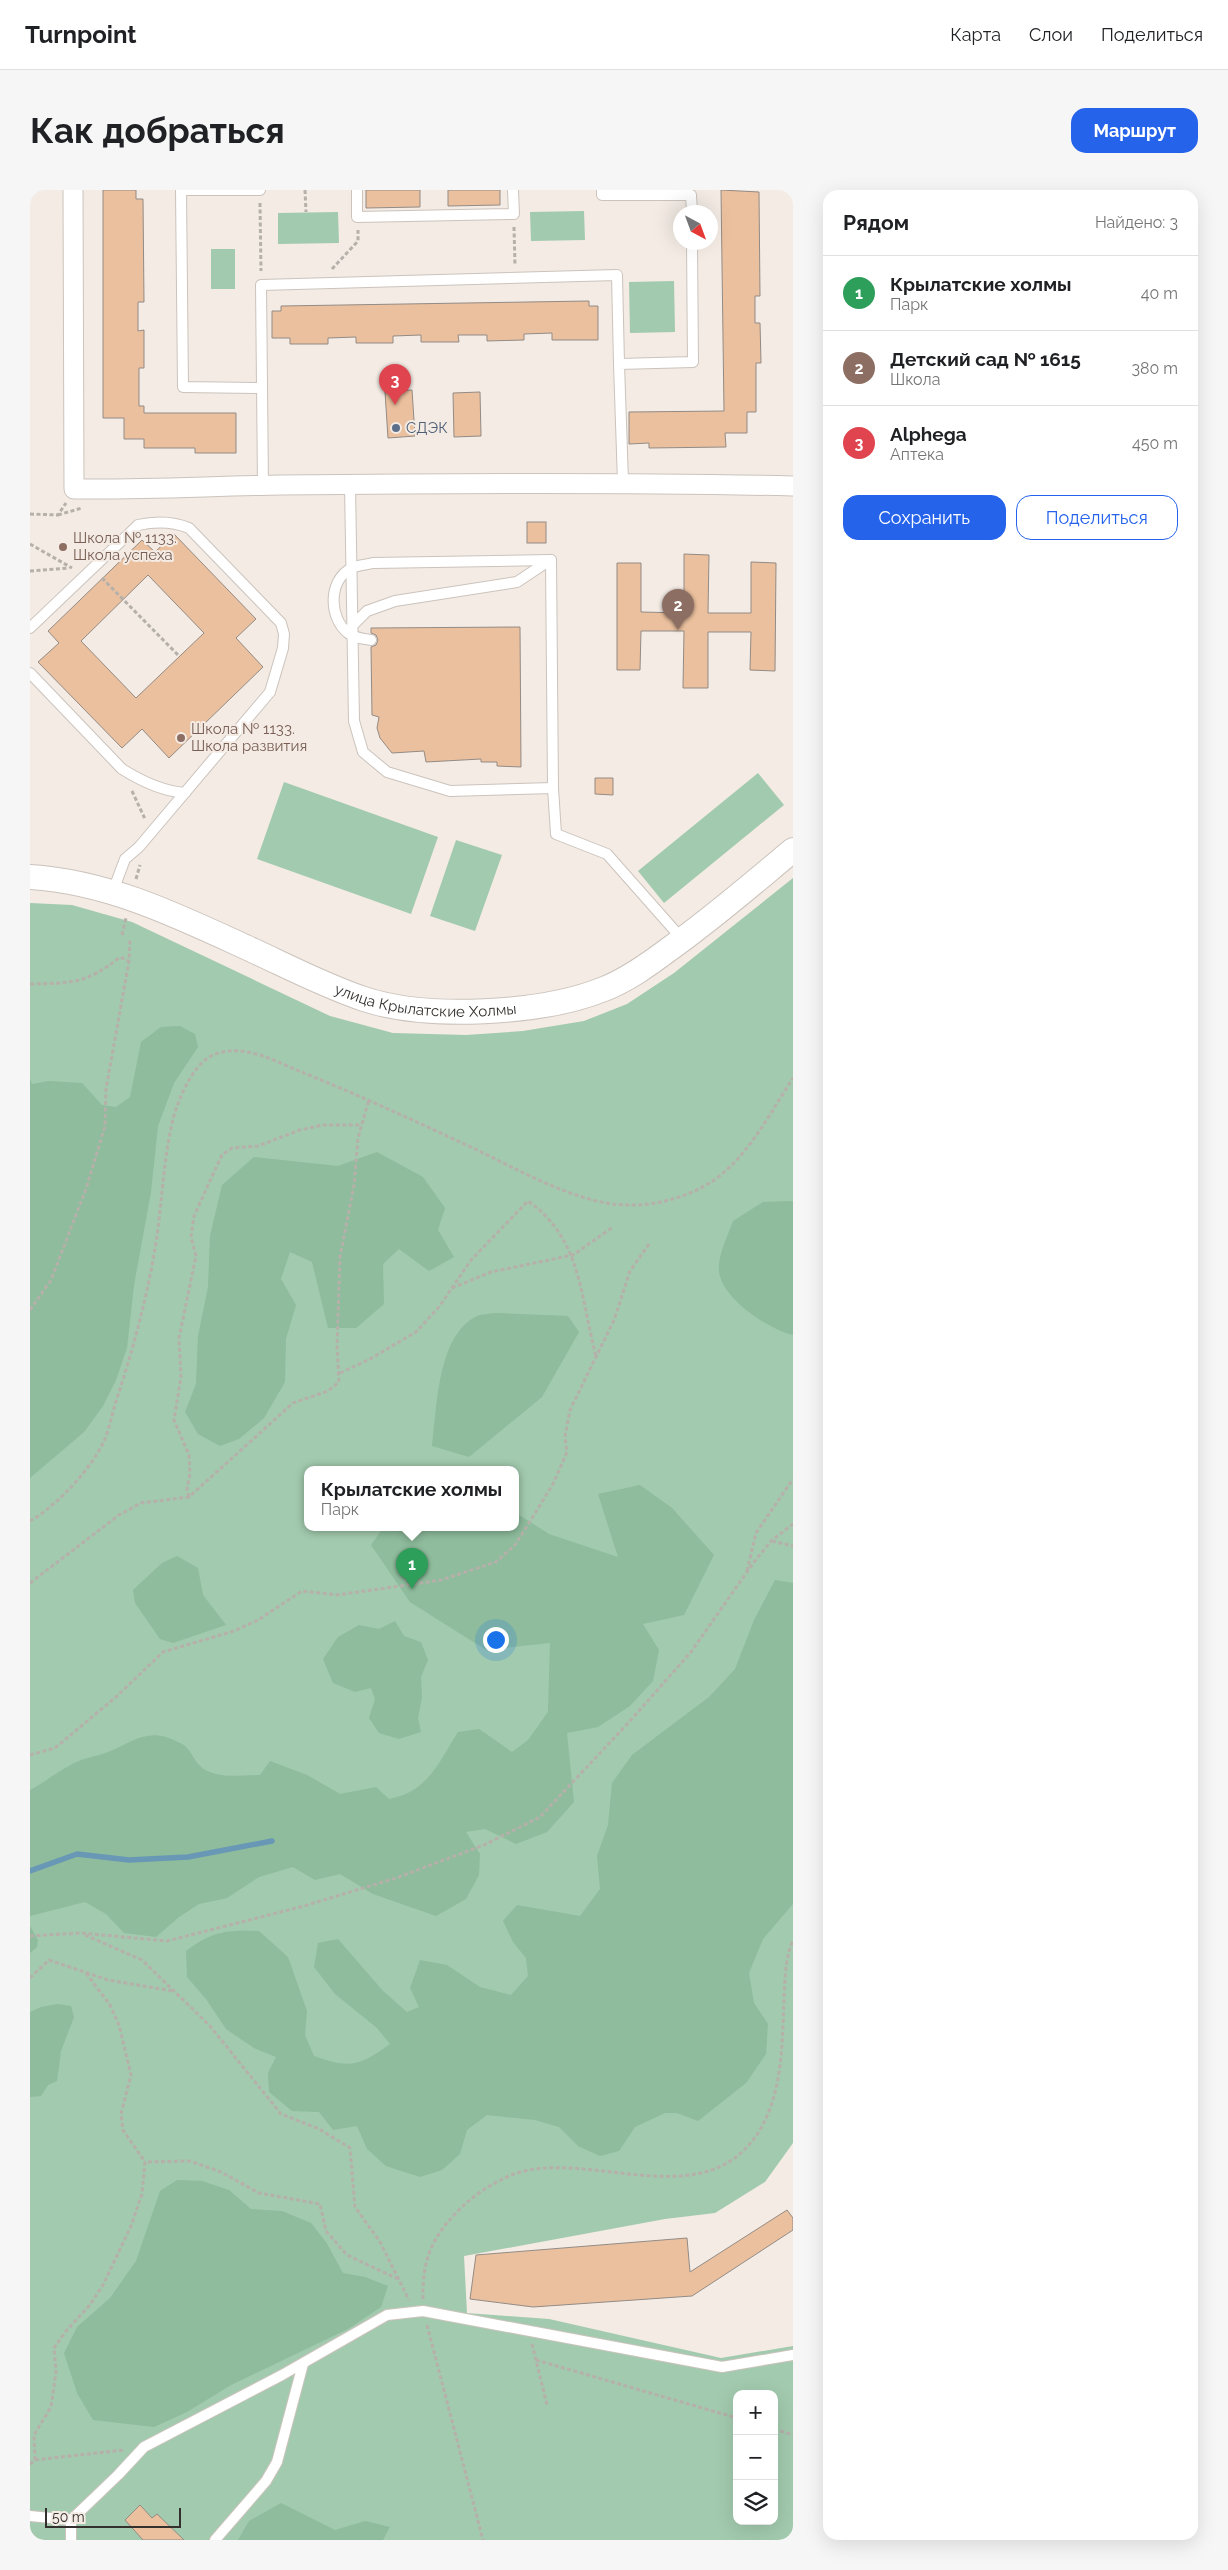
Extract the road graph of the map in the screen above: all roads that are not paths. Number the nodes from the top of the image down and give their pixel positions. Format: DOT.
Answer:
graph roads {
  1 [pos="73,190"];
  2 [pos="260,190"];
  3 [pos="357,190"];
  4 [pos="513,190"];
  5 [pos="602,190"];
  6 [pos="692,205"];
  7 [pos="692,250"];
  8 [pos="619,364"];
  9 [pos="262,388"];
  10 [pos="623,482"];
  11 [pos="350,484"];
  12 [pos="264,486"];
  13 [pos="793,486"];
  14 [pos="551,560"];
  15 [pos="352,626"];
  16 [pos="30,628"];
  17 [pos="371,640"];
  18 [pos="30,673"];
  19 [pos="553,788"];
  20 [pos="185,793"];
  21 [pos="793,850"];
  22 [pos="30,877"];
  23 [pos="113,891"];
  24 [pos="683,940"];
  25 [pos="793,2356"];
  26 [pos="303,2364"];
  27 [pos="30,2516"];
  28 [pos="71,2520"];
  29 [pos="71,2540"];
  30 [pos="215,2540"];
  1 -- 12 [label="street"];
  2 -- 9 [label="lane"];
  3 -- 4 [label="lane"];
  5 -- 6 [label="lane"];
  7 -- 8 [label="lane"];
  8 -- 9 [label="lane"];
  8 -- 10 [label="lane"];
  9 -- 12 [label="lane"];
  10 -- 11 [label="street"];
  10 -- 13 [label="street"];
  11 -- 12 [label="street"];
  11 -- 15 [label="lane"];
  14 -- 15 [label="lane"];
  14 -- 17 [label="lane"];
  14 -- 19 [label="lane"];
  15 -- 19 [label="lane"];
  16 -- 20 [label="lane"];
  18 -- 20 [label="lane"];
  19 -- 24 [label="lane"];
  20 -- 23 [label="lane"];
  21 -- 24 [label="street, улица Крылатские Холмы"];
  22 -- 23 [label="street, улица Крылатские Холмы"];
  23 -- 24 [label="street, улица Крылатские Холмы"];
  25 -- 26 [label="lane"];
  26 -- 28 [label="lane"];
  26 -- 30 [label="lane"];
  27 -- 28 [label="lane"];
  28 -- 29 [label="lane"];
}
